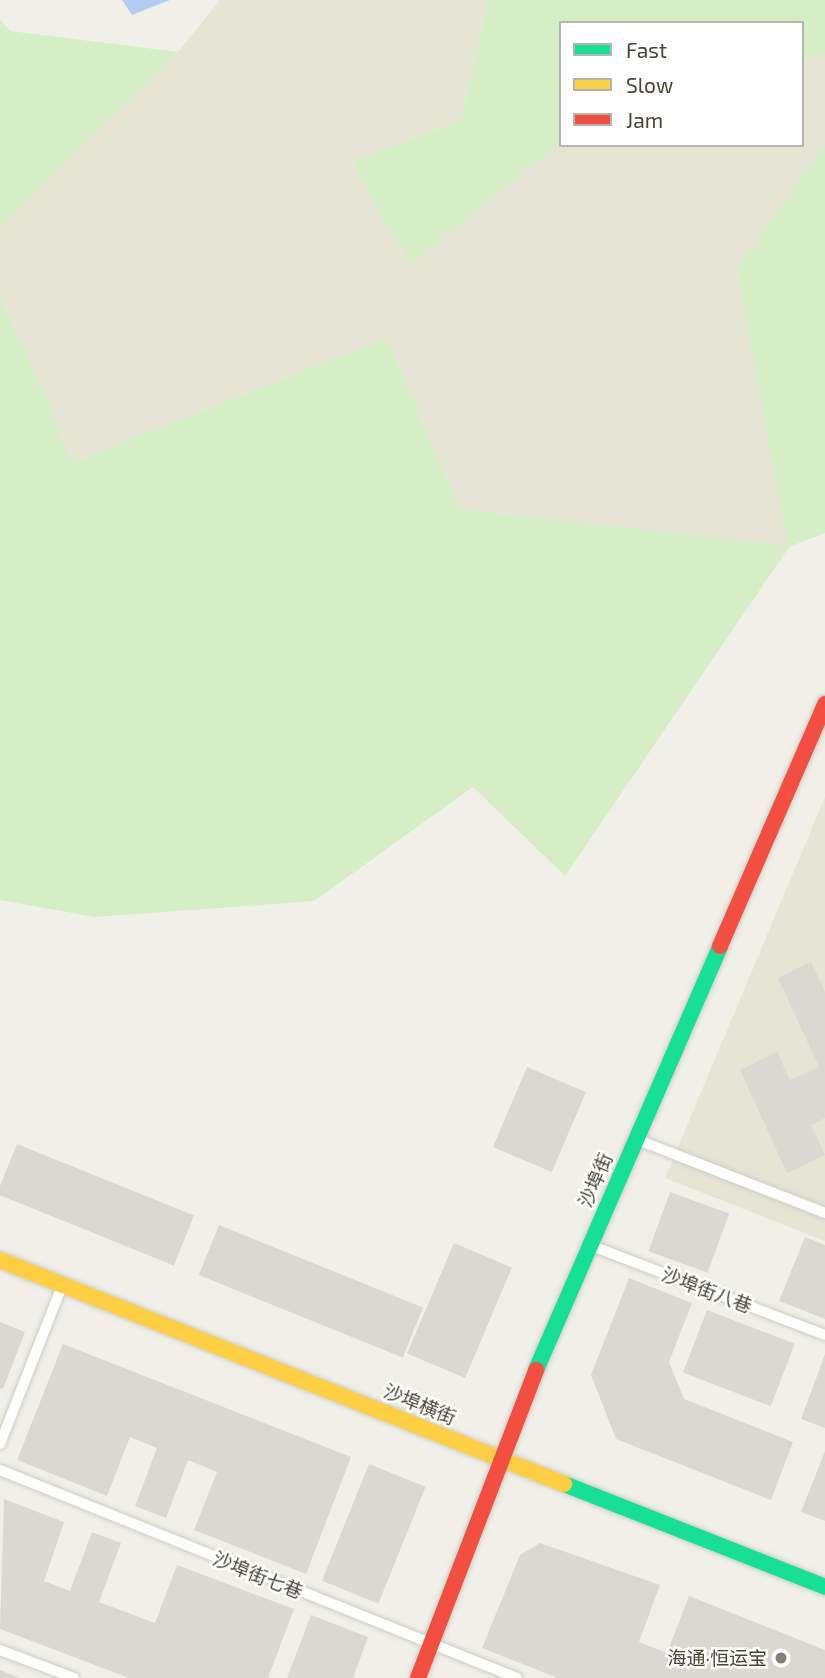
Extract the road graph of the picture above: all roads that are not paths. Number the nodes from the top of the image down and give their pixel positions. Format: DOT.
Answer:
graph roads {
  1 [pos="825,704"];
  2 [pos="636,1139"];
  3 [pos="825,1213"];
  4 [pos="590,1245"];
  5 [pos="0,1260"];
  6 [pos="63,1284"];
  7 [pos="825,1335"];
  8 [pos="0,1444"];
  9 [pos="498,1457"];
  10 [pos="0,1470"];
  11 [pos="825,1587"];
  12 [pos="430,1645"];
  13 [pos="0,1650"];
  14 [pos="74,1678"];
  15 [pos="418,1678"];
  16 [pos="517,1678"];
  1 -- 2 [label="street, 沙埠街"];
  2 -- 3 [label="lane"];
  2 -- 4 [label="street, 沙埠街"];
  4 -- 7 [label="lane, 沙埠街八巷"];
  4 -- 9 [label="street, 沙埠街"];
  5 -- 6 [label="street, 沙埠横街"];
  6 -- 8 [label="lane"];
  6 -- 9 [label="street, 沙埠横街"];
  9 -- 11 [label="street, 沙埠横街"];
  9 -- 12 [label="street, 沙埠街"];
  10 -- 12 [label="lane, 沙埠街七巷"];
  12 -- 15 [label="street, 沙埠街"];
  12 -- 16 [label="lane, 沙埠街七巷"];
  13 -- 14 [label="lane"];
}
